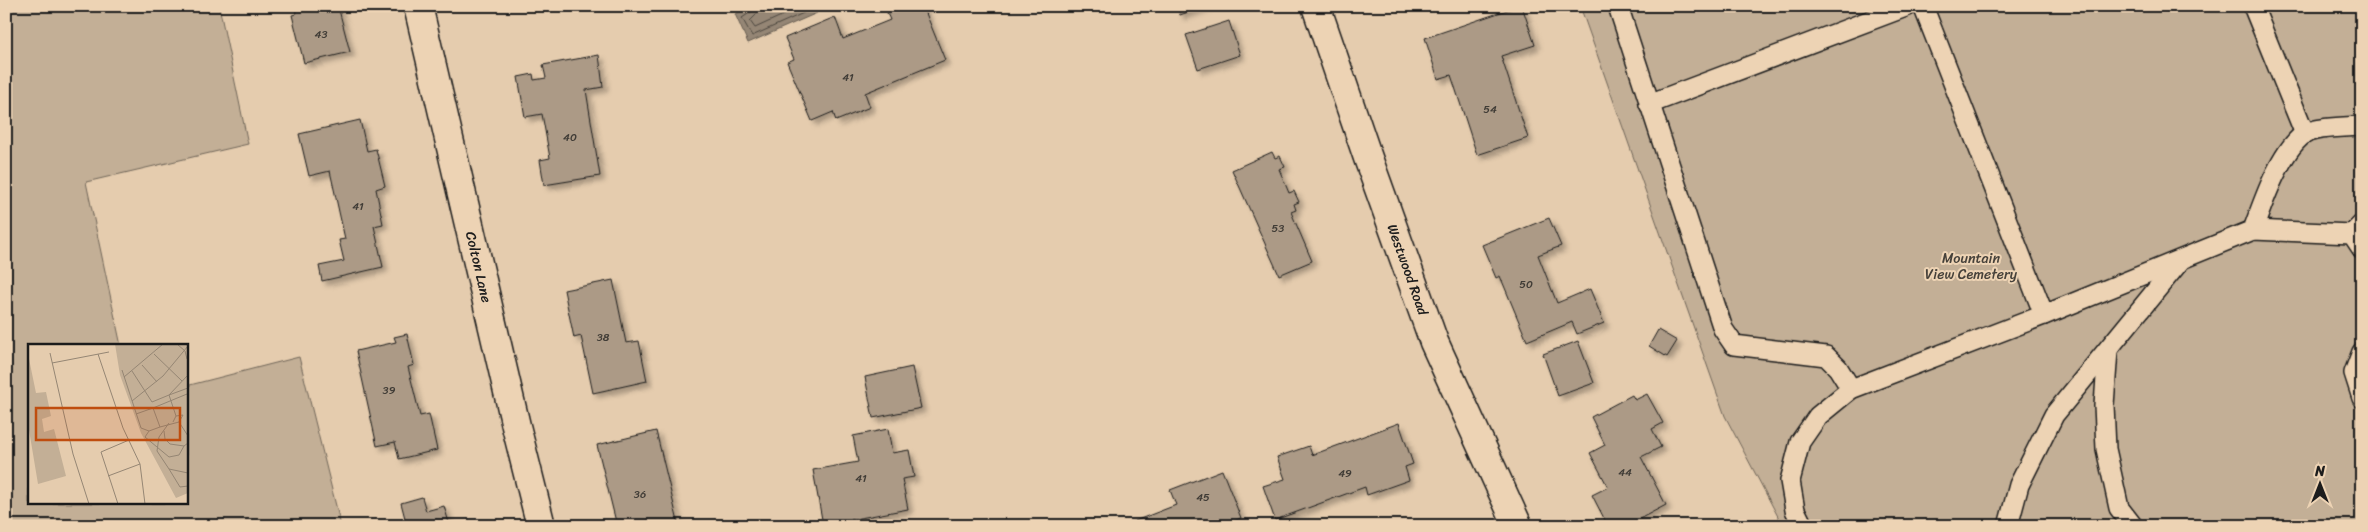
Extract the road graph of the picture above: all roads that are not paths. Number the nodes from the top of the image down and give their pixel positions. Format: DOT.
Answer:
graph roads {
  1 [pos="418,6"];
  2 [pos="1316,6"];
  3 [pos="1618,6"];
  4 [pos="1908,6"];
  5 [pos="1923,6"];
  6 [pos="2253,6"];
  7 [pos="1649,104"];
  8 [pos="2362,126"];
  9 [pos="2305,134"];
  10 [pos="2253,230"];
  11 [pos="2359,236"];
  12 [pos="2180,260"];
  13 [pos="2044,315"];
  14 [pos="2108,350"];
  15 [pos="2362,352"];
  16 [pos="1852,389"];
  17 [pos="2362,398"];
  18 [pos="541,526"];
  19 [pos="1518,526"];
  20 [pos="1803,526"];
  21 [pos="2008,526"];
  22 [pos="2133,526"];
  1 -- 18 [label="street, Colton Lane"];
  2 -- 19 [label="street, Westwood Road"];
  3 -- 7 [label="lane"];
  4 -- 7 [label="lane"];
  5 -- 13 [label="lane"];
  6 -- 9 [label="lane"];
  7 -- 16 [label="lane"];
  8 -- 9 [label="lane"];
  9 -- 10 [label="lane"];
  10 -- 11 [label="lane"];
  10 -- 12 [label="lane"];
  12 -- 13 [label="lane"];
  12 -- 14 [label="lane"];
  13 -- 16 [label="lane"];
  14 -- 21 [label="lane"];
  14 -- 22 [label="lane"];
  15 -- 17 [label="lane"];
  16 -- 20 [label="lane"];
}
